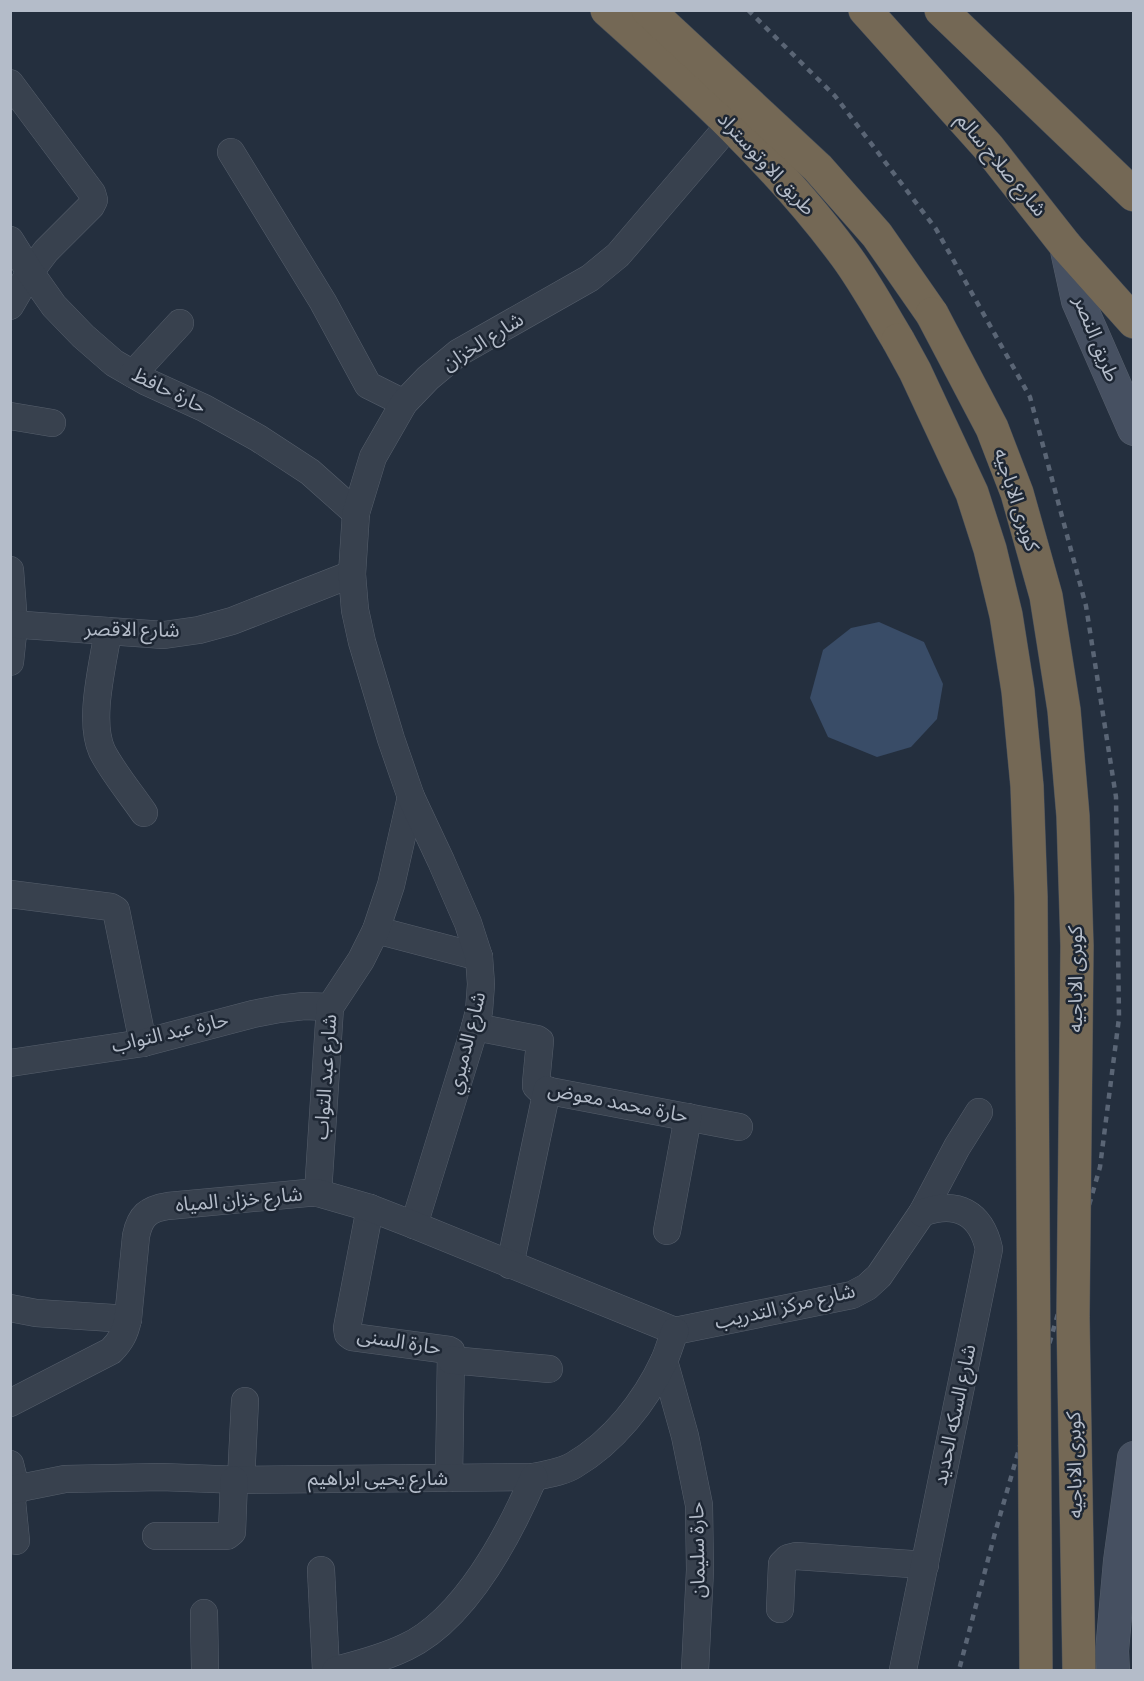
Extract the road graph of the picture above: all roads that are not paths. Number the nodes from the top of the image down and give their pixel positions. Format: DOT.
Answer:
graph roads {
  1 [pos="607,10"];
  2 [pos="648,10"];
  3 [pos="865,10"];
  4 [pos="941,10"];
  5 [pos="10,83"];
  6 [pos="730,124"];
  7 [pos="231,152"];
  8 [pos="1131,198"];
  9 [pos="10,240"];
  10 [pos="1066,246"];
  11 [pos="30,272"];
  12 [pos="10,306"];
  13 [pos="932,314"];
  14 [pos="1134,322"];
  15 [pos="180,323"];
  16 [pos="898,340"];
  17 [pos="133,374"];
  18 [pos="404,403"];
  19 [pos="10,416"];
  20 [pos="52,423"];
  21 [pos="1134,429"];
  22 [pos="356,513"];
  23 [pos="10,570"];
  24 [pos="352,574"];
  25 [pos="12,624"];
  26 [pos="108,631"];
  27 [pos="10,662"];
  28 [pos="411,797"];
  29 [pos="144,813"];
  30 [pos="10,894"];
  31 [pos="376,930"];
  32 [pos="479,957"];
  33 [pos="330,1007"];
  34 [pos="475,1027"];
  35 [pos="143,1043"];
  36 [pos="10,1063"];
  37 [pos="547,1090"];
  38 [pos="979,1112"];
  39 [pos="688,1117"];
  40 [pos="739,1127"];
  41 [pos="318,1193"];
  42 [pos="370,1208"];
  43 [pos="922,1214"];
  44 [pos="414,1225"];
  45 [pos="667,1231"];
  46 [pos="510,1265"];
  47 [pos="10,1308"];
  48 [pos="128,1319"];
  49 [pos="675,1331"];
  50 [pos="452,1360"];
  51 [pos="664,1361"];
  52 [pos="549,1369"];
  53 [pos="245,1401"];
  54 [pos="10,1403"];
  55 [pos="1134,1458"];
  56 [pos="449,1478"];
  57 [pos="534,1478"];
  58 [pos="12,1480"];
  59 [pos="238,1480"];
  60 [pos="156,1536"];
  61 [pos="16,1541"];
  62 [pos="1127,1562"];
  63 [pos="925,1565"];
  64 [pos="321,1570"];
  65 [pos="780,1609"];
  66 [pos="204,1613"];
  67 [pos="1109,1664"];
  68 [pos="205,1671"];
  69 [pos="326,1671"];
  70 [pos="336,1671"];
  71 [pos="695,1671"];
  72 [pos="903,1671"];
  73 [pos="1035,1671"];
  74 [pos="1079,1671"];
  1 -- 6 [label="highway, طريق الاوتوستراد"];
  2 -- 13 [label="highway, طريق الاوتوستراد"];
  3 -- 10 [label="highway, شارع صلاح سالم"];
  4 -- 8 [label="highway"];
  5 -- 11 [label="street"];
  6 -- 16 [label="highway, طريق الاوتوستراد"];
  6 -- 18 [label="street, شارع الخزان"];
  7 -- 18 [label="street"];
  9 -- 11 [label="street, حارة حافظ"];
  10 -- 14 [label="highway, شارع صلاح سالم"];
  10 -- 21 [label="street, طريق النصر"];
  11 -- 12 [label="street"];
  11 -- 17 [label="street, حارة حافظ"];
  13 -- 74 [label="highway, كوبرى الاباجيه, bridge"];
  15 -- 17 [label="street"];
  16 -- 73 [label="highway, كوبرى الاباجيه, bridge"];
  17 -- 22 [label="street, حارة حافظ"];
  18 -- 22 [label="street, شارع الخزان"];
  19 -- 20 [label="street"];
  22 -- 24 [label="street, شارع الخزان"];
  23 -- 25 [label="street"];
  24 -- 26 [label="street, شارع الاقصر"];
  24 -- 28 [label="street, شارع الخزان"];
  25 -- 26 [label="street, شارع الاقصر"];
  25 -- 27 [label="street"];
  26 -- 29 [label="street"];
  28 -- 31 [label="street, شارع عبد التواب"];
  28 -- 32 [label="street, شارع الدميري"];
  30 -- 35 [label="street"];
  31 -- 32 [label="street"];
  31 -- 33 [label="street, شارع عبد التواب"];
  32 -- 34 [label="street, شارع الدميري"];
  33 -- 35 [label="street, حارة عبد التواب"];
  33 -- 41 [label="street, شارع عبد التواب"];
  34 -- 37 [label="street, حارة محمد معوض"];
  34 -- 44 [label="street, شارع الدميري"];
  35 -- 36 [label="street, حارة عبد التواب"];
  37 -- 39 [label="street, حارة محمد معوض"];
  37 -- 46 [label="street"];
  38 -- 43 [label="street, شارع مركز التدريب"];
  39 -- 40 [label="street, حارة محمد معوض"];
  39 -- 45 [label="street"];
  41 -- 42 [label="street, شارع خزان المياه"];
  41 -- 48 [label="street, شارع خزان المياه"];
  42 -- 44 [label="street, شارع خزان المياه"];
  42 -- 50 [label="street, حارة السنى"];
  43 -- 49 [label="street, شارع مركز التدريب"];
  43 -- 63 [label="street, شارع السكه الحديد"];
  44 -- 46 [label="street, شارع خزان المياه"];
  46 -- 49 [label="street, شارع خزان المياه"];
  47 -- 48 [label="street"];
  48 -- 54 [label="street, شارع خزان المياه"];
  49 -- 51 [label="street, شارع يحيى ابراهيم"];
  50 -- 52 [label="street"];
  50 -- 56 [label="street, حارة السنى"];
  51 -- 57 [label="street, شارع يحيى ابراهيم"];
  51 -- 71 [label="street, حارة سليمان"];
  53 -- 59 [label="street"];
  55 -- 62 [label="street"];
  56 -- 57 [label="street, شارع يحيى ابراهيم"];
  56 -- 59 [label="street, شارع يحيى ابراهيم"];
  57 -- 70 [label="street"];
  58 -- 59 [label="street, شارع يحيى ابراهيم"];
  58 -- 61 [label="street"];
  59 -- 60 [label="street"];
  62 -- 67 [label="street"];
  63 -- 65 [label="street"];
  63 -- 72 [label="street, شارع السكه الحديد"];
  64 -- 69 [label="street"];
  66 -- 68 [label="street"];
}
